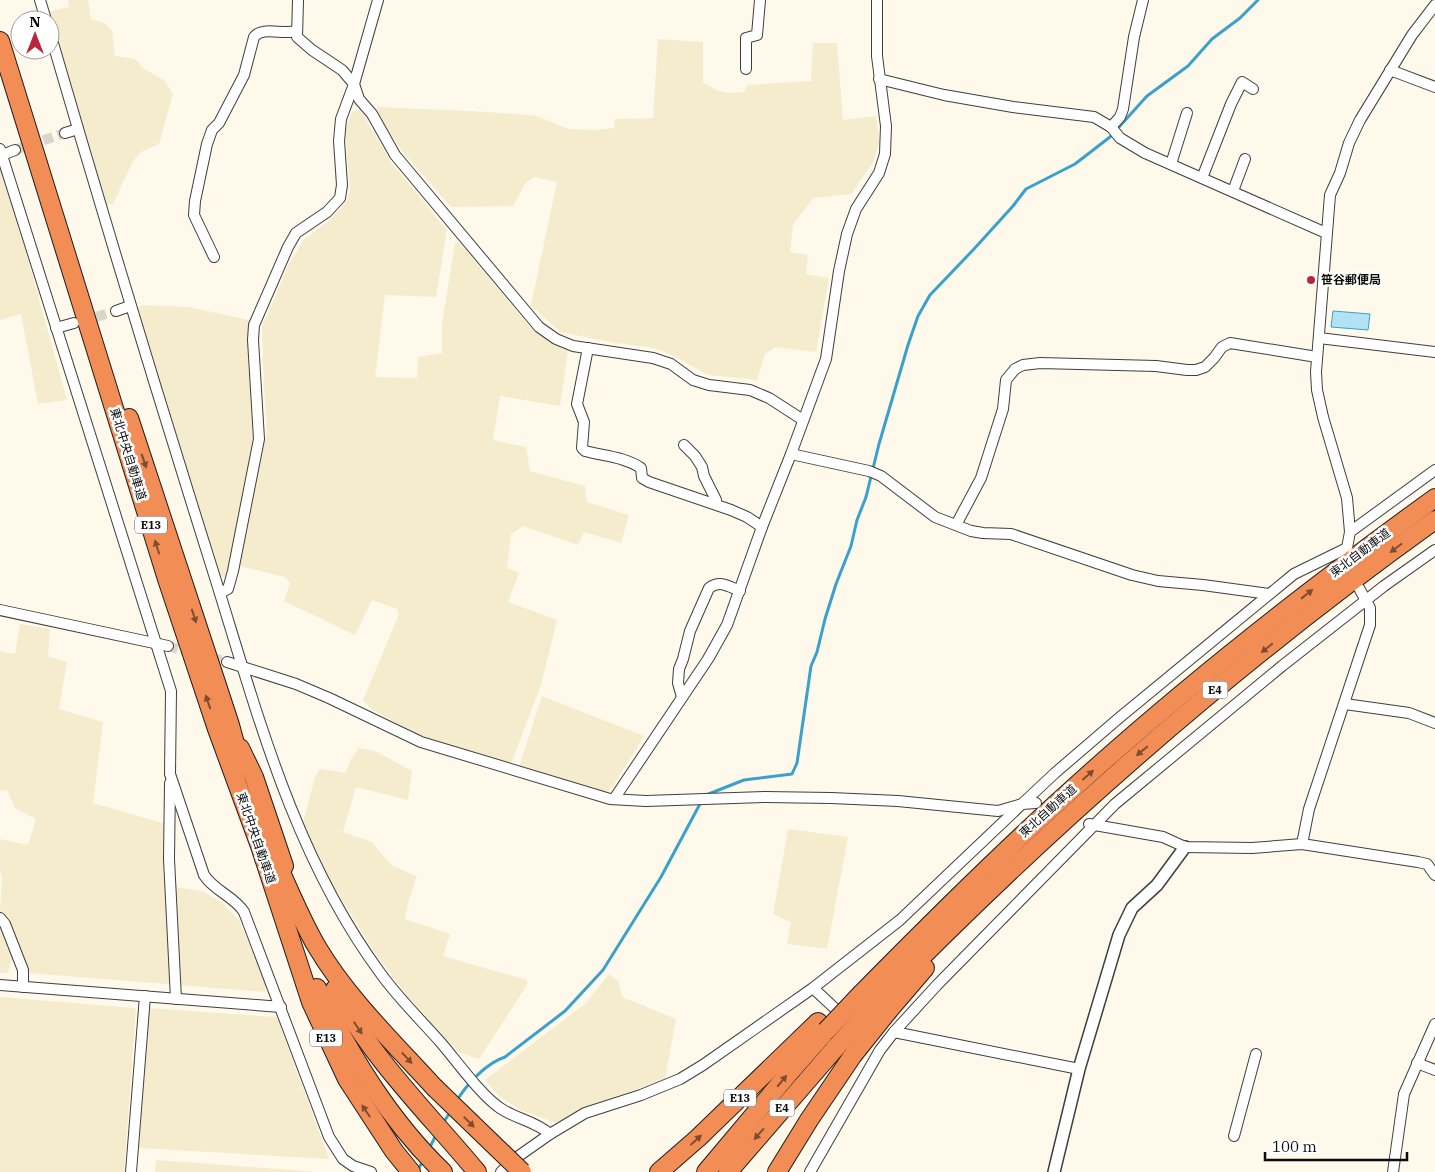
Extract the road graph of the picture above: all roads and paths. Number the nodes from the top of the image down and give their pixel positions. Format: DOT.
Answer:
graph roads {
  1 [pos="298,0"];
  2 [pos="378,0"];
  3 [pos="760,0"];
  4 [pos="877,0"];
  5 [pos="1143,0"];
  6 [pos="1435,5"];
  7 [pos="296,32"];
  8 [pos="0,41"];
  9 [pos="58,60"];
  10 [pos="746,68"];
  11 [pos="1390,70"];
  12 [pos="879,79"];
  13 [pos="354,84"];
  14 [pos="1435,87"];
  15 [pos="1253,89"];
  16 [pos="1187,113"];
  17 [pos="1111,127"];
  18 [pos="78,129"];
  19 [pos="65,133"];
  20 [pos="15,150"];
  21 [pos="1,152"];
  22 [pos="1245,159"];
  23 [pos="1171,164"];
  24 [pos="1202,178"];
  25 [pos="1233,191"];
  26 [pos="1326,232"];
  27 [pos="214,257"];
  28 [pos="130,306"];
  29 [pos="116,311"];
  30 [pos="74,323"];
  31 [pos="56,328"];
  32 [pos="1319,338"];
  33 [pos="588,348"];
  34 [pos="1435,352"];
  35 [pos="1317,357"];
  36 [pos="803,420"];
  37 [pos="684,445"];
  38 [pos="791,454"];
  39 [pos="1435,470"];
  40 [pos="1435,498"];
  41 [pos="716,504"];
  42 [pos="1435,520"];
  43 [pos="956,525"];
  44 [pos="762,528"];
  45 [pos="1350,532"];
  46 [pos="1435,550"];
  47 [pos="1359,588"];
  48 [pos="740,591"];
  49 [pos="220,593"];
  50 [pos="1269,594"];
  51 [pos="1365,601"];
  52 [pos="0,610"];
  53 [pos="156,643"];
  54 [pos="168,646"];
  55 [pos="227,662"];
  56 [pos="242,667"];
  57 [pos="682,697"];
  58 [pos="1345,704"];
  59 [pos="1435,723"];
  60 [pos="170,774"];
  61 [pos="614,799"];
  62 [pos="1036,803"];
  63 [pos="1022,804"];
  64 [pos="1090,824"];
  65 [pos="1012,843"];
  66 [pos="1302,844"];
  67 [pos="1185,847"];
  68 [pos="1435,874"];
  69 [pos="289,910"];
  70 [pos="0,918"];
  71 [pos="0,985"];
  72 [pos="23,987"];
  73 [pos="813,988"];
  74 [pos="145,996"];
  75 [pos="870,998"];
  76 [pos="176,999"];
  77 [pos="281,1007"];
  78 [pos="1435,1024"];
  79 [pos="822,1027"];
  80 [pos="894,1032"];
  81 [pos="880,1050"];
  82 [pos="1256,1054"];
  83 [pos="1417,1063"];
  84 [pos="1079,1069"];
  85 [pos="1435,1070"];
  86 [pos="550,1134"];
  87 [pos="1234,1136"];
  88 [pos="131,1172"];
  89 [pos="371,1172"];
  90 [pos="410,1172"];
  91 [pos="443,1172"];
  92 [pos="477,1172"];
  93 [pos="501,1172"];
  94 [pos="522,1172"];
  95 [pos="659,1172"];
  96 [pos="706,1172"];
  97 [pos="728,1172"];
  98 [pos="777,1172"];
  99 [pos="810,1172"];
  100 [pos="1054,1172"];
  101 [pos="1393,1172"];
  1 -- 7 [label="street"];
  2 -- 13 [label="street"];
  3 -- 10 [label="street"];
  4 -- 12 [label="street"];
  5 -- 17 [label="street"];
  6 -- 11 [label="street"];
  7 -- 13 [label="street"];
  7 -- 27 [label="street"];
  8 -- 69 [label="highway, 東北中央自動車道 / E13"];
  9 -- 18 [label="street"];
  11 -- 14 [label="street"];
  11 -- 26 [label="street"];
  12 -- 17 [label="street"];
  12 -- 36 [label="street"];
  13 -- 33 [label="street"];
  13 -- 49 [label="street"];
  15 -- 24 [label="street"];
  16 -- 23 [label="street"];
  17 -- 23 [label="street"];
  18 -- 19 [label="street"];
  18 -- 28 [label="street"];
  20 -- 21 [label="street"];
  21 -- 31 [label="street"];
  22 -- 25 [label="street"];
  23 -- 24 [label="street"];
  24 -- 25 [label="street"];
  25 -- 26 [label="street"];
  26 -- 32 [label="street"];
  28 -- 29 [label="street"];
  28 -- 49 [label="street"];
  30 -- 31 [label="street"];
  31 -- 53 [label="street"];
  32 -- 34 [label="street"];
  32 -- 35 [label="street"];
  33 -- 36 [label="street"];
  33 -- 41 [label="street"];
  35 -- 43 [label="street"];
  35 -- 45 [label="street"];
  36 -- 38 [label="street"];
  37 -- 41 [label="street"];
  38 -- 43 [label="street"];
  38 -- 44 [label="street"];
  39 -- 45 [label="street"];
  65 -- 40 [label="highway, 東北自動車道 / E4, one-way"];
  41 -- 44 [label="street"];
  42 -- 75 [label="highway, 東北自動車道 / E4, one-way"];
  43 -- 50 [label="street"];
  44 -- 48 [label="street"];
  45 -- 50 [label="street"];
  46 -- 51 [label="street"];
  47 -- 51 [label="street"];
  48 -- 57 [label="street"];
  48 -- 57 [label="street"];
  49 -- 56 [label="street"];
  50 -- 63 [label="street"];
  51 -- 58 [label="street"];
  51 -- 64 [label="street"];
  52 -- 53 [label="street"];
  53 -- 54 [label="street"];
  53 -- 60 [label="street"];
  55 -- 56 [label="street"];
  56 -- 61 [label="street"];
  56 -- 86 [label="street"];
  57 -- 61 [label="street"];
  58 -- 59 [label="street"];
  58 -- 66 [label="street"];
  60 -- 76 [label="street"];
  60 -- 77 [label="street"];
  61 -- 63 [label="street"];
  62 -- 63 [label="street"];
  63 -- 73 [label="street"];
  64 -- 67 [label="street"];
  64 -- 80 [label="street"];
  65 -- 75 [label="highway, E13"];
  66 -- 67 [label="street"];
  66 -- 68 [label="street"];
  67 -- 84 [label="street"];
  90 -- 69 [label="highway, E13, one-way"];
  69 -- 91 [label="highway, E13"];
  69 -- 92 [label="highway, E13, one-way"];
  69 -- 94 [label="highway, E13, one-way, bridge"];
  70 -- 72 [label="street"];
  71 -- 72 [label="street"];
  72 -- 74 [label="street"];
  73 -- 81 [label="street"];
  73 -- 86 [label="street"];
  74 -- 76 [label="street"];
  74 -- 88 [label="street"];
  75 -- 79 [label="highway, E13"];
  75 -- 97 [label="highway, 東北自動車道 / E4, one-way, bridge"];
  75 -- 98 [label="highway, E13, bridge"];
  76 -- 77 [label="street"];
  77 -- 89 [label="street"];
  78 -- 83 [label="street"];
  95 -- 79 [label="highway, E13, one-way"];
  96 -- 79 [label="highway, E4, one-way"];
  80 -- 81 [label="street"];
  80 -- 84 [label="street"];
  81 -- 99 [label="street"];
  82 -- 87 [label="street"];
  83 -- 85 [label="street"];
  83 -- 101 [label="street"];
  84 -- 100 [label="street"];
  86 -- 93 [label="street"];
}
